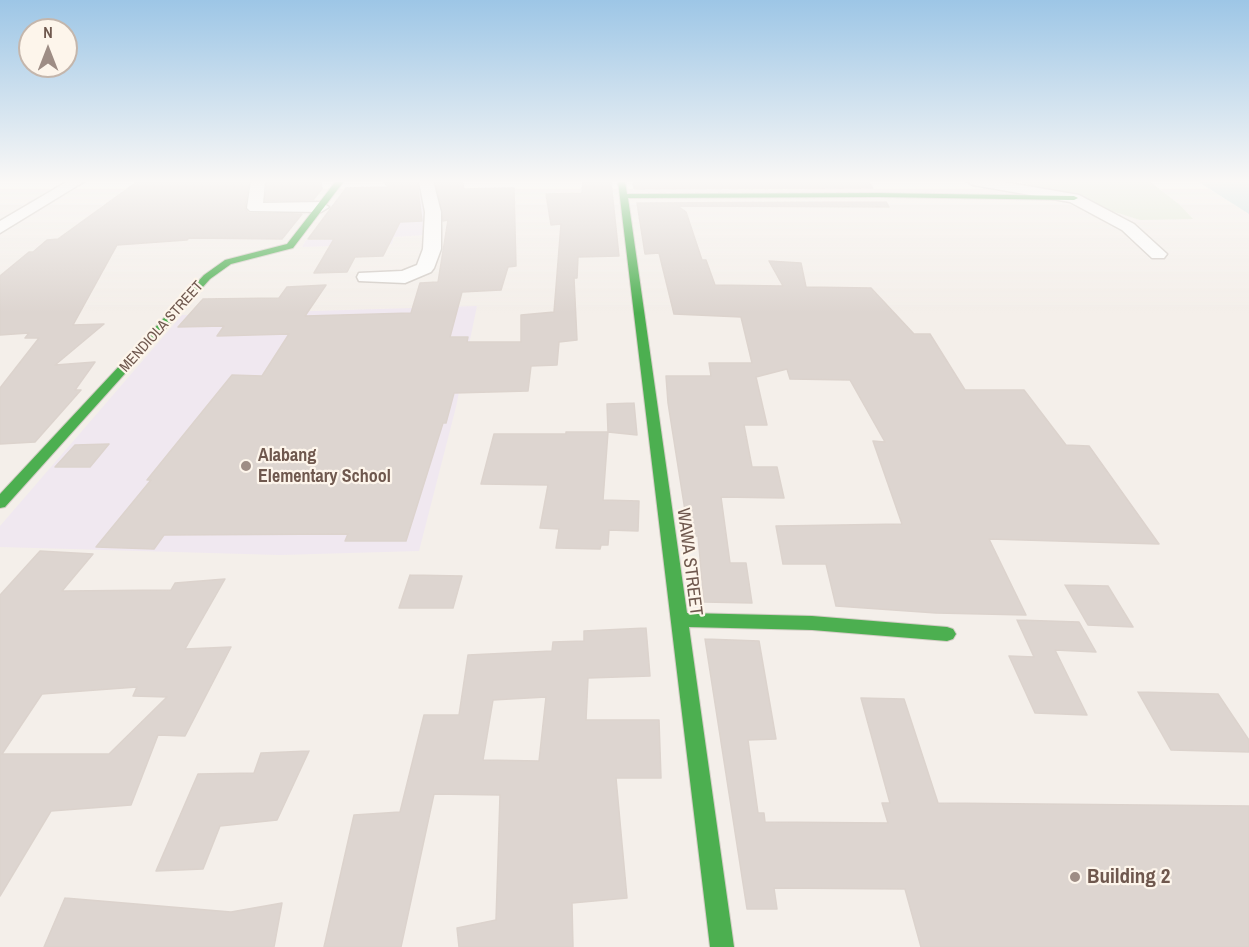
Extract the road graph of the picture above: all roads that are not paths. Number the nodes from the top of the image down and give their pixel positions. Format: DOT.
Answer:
graph roads {
  1 [pos="307,225"];
  2 [pos="433,225"];
  3 [pos="628,225"];
  4 [pos="1125,225"];
  5 [pos="1158,254"];
  6 [pos="366,277"];
  7 [pos="0,503"];
  8 [pos="678,620"];
  9 [pos="947,634"];
  10 [pos="722,947"];
  1 -- 7 [label="street, MENDIOLA STREET"];
  2 -- 6 [label="street"];
  3 -- 8 [label="street, WAWA STREET"];
  4 -- 5 [label="street"];
  8 -- 9 [label="street"];
  8 -- 10 [label="street, WAWA STREET"];
}
